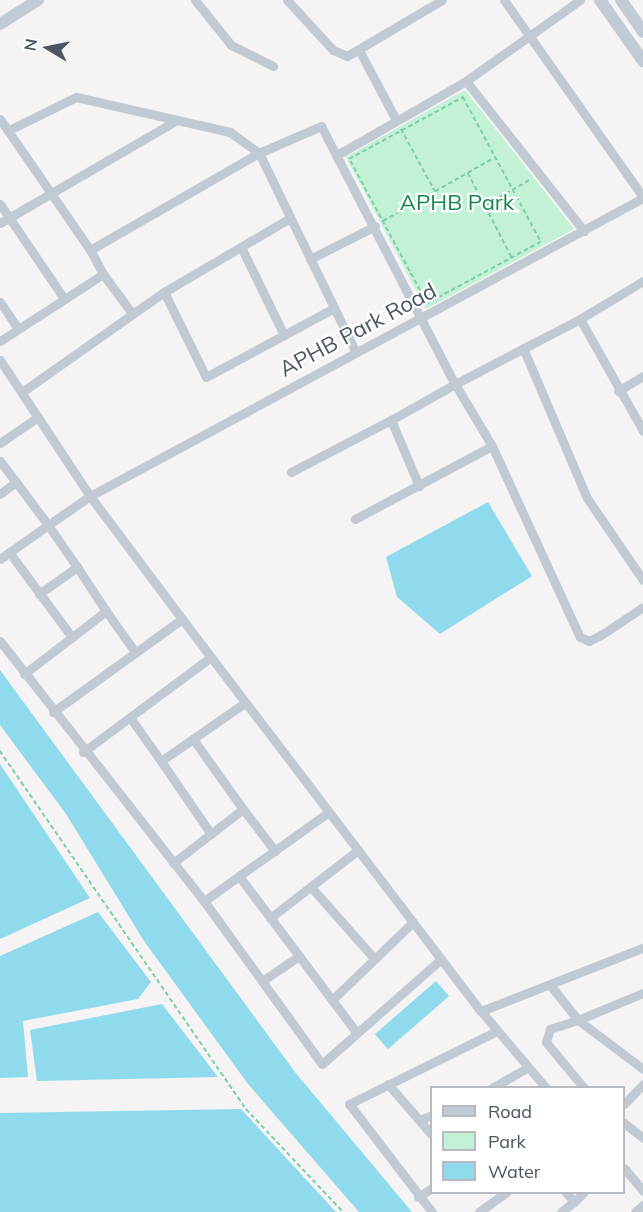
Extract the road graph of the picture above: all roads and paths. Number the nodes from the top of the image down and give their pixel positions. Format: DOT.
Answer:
graph roads {
  1 [pos="38,0"];
  2 [pos="195,0"];
  3 [pos="287,0"];
  4 [pos="442,0"];
  5 [pos="504,0"];
  6 [pos="580,0"];
  7 [pos="600,0"];
  8 [pos="621,0"];
  9 [pos="0,24"];
  10 [pos="643,32"];
  11 [pos="531,39"];
  12 [pos="359,50"];
  13 [pos="643,61"];
  14 [pos="273,66"];
  15 [pos="466,81"];
  16 [pos="0,119"];
  17 [pos="177,120"];
  18 [pos="396,120"];
  19 [pos="9,130"];
  20 [pos="401,130"];
  21 [pos="259,153"];
  22 [pos="337,155"];
  23 [pos="495,157"];
  24 [pos="468,173"];
  25 [pos="540,175"];
  26 [pos="513,190"];
  27 [pos="435,192"];
  28 [pos="49,195"];
  29 [pos="643,197"];
  30 [pos="0,204"];
  31 [pos="485,206"];
  32 [pos="9,217"];
  33 [pos="290,218"];
  34 [pos="0,223"];
  35 [pos="379,224"];
  36 [pos="584,231"];
  37 [pos="242,247"];
  38 [pos="90,250"];
  39 [pos="310,259"];
  40 [pos="515,263"];
  41 [pos="103,274"];
  42 [pos="643,281"];
  43 [pos="164,292"];
  44 [pos="63,297"];
  45 [pos="0,302"];
  46 [pos="334,308"];
  47 [pos="131,312"];
  48 [pos="423,317"];
  49 [pos="580,318"];
  50 [pos="18,329"];
  51 [pos="284,335"];
  52 [pos="0,341"];
  53 [pos="523,348"];
  54 [pos="356,353"];
  55 [pos="0,360"];
  56 [pos="643,376"];
  57 [pos="455,384"];
  58 [pos="618,391"];
  59 [pos="22,392"];
  60 [pos="38,417"];
  61 [pos="391,420"];
  62 [pos="643,431"];
  63 [pos="0,443"];
  64 [pos="492,446"];
  65 [pos="0,460"];
  66 [pos="291,472"];
  67 [pos="15,482"];
  68 [pos="419,486"];
  69 [pos="0,494"];
  70 [pos="90,496"];
  71 [pos="355,519"];
  72 [pos="48,525"];
  73 [pos="9,552"];
  74 [pos="0,559"];
  75 [pos="76,567"];
  76 [pos="643,580"];
  77 [pos="39,594"];
  78 [pos="643,607"];
  79 [pos="106,611"];
  80 [pos="182,619"];
  81 [pos="72,637"];
  82 [pos="0,641"];
  83 [pos="135,652"];
  84 [pos="212,657"];
  85 [pos="24,674"];
  86 [pos="246,702"];
  87 [pos="53,712"];
  88 [pos="131,719"];
  89 [pos="193,739"];
  90 [pos="0,751"];
  91 [pos="83,752"];
  92 [pos="161,761"];
  93 [pos="243,809"];
  94 [pos="329,812"];
  95 [pos="211,834"];
  96 [pos="358,850"];
  97 [pos="275,851"];
  98 [pos="173,863"];
  99 [pos="239,876"];
  100 [pos="311,887"];
  101 [pos="204,901"];
  102 [pos="270,918"];
  103 [pos="413,922"];
  104 [pos="643,948"];
  105 [pos="299,956"];
  106 [pos="373,957"];
  107 [pos="441,959"];
  108 [pos="262,981"];
  109 [pos="550,985"];
  110 [pos="643,993"];
  111 [pos="332,1000"];
  112 [pos="485,1016"];
  113 [pos="578,1020"];
  114 [pos="497,1031"];
  115 [pos="357,1033"];
  116 [pos="527,1068"];
  117 [pos="643,1069"];
  118 [pos="388,1084"];
  119 [pos="643,1084"];
  120 [pos="496,1086"];
  121 [pos="544,1086"];
  122 [pos="582,1086"];
  123 [pos="625,1103"];
  124 [pos="430,1116"];
  125 [pos="420,1120"];
  126 [pos="625,1124"];
  127 [pos="430,1132"];
  128 [pos="642,1137"];
  129 [pos="625,1169"];
  130 [pos="430,1189"];
  131 [pos="643,1191"];
  132 [pos="504,1194"];
  133 [pos="568,1194"];
  134 [pos="582,1194"];
  135 [pos="418,1197"];
  136 [pos="574,1202"];
  137 [pos="643,1205"];
  138 [pos="343,1212"];
  139 [pos="432,1212"];
  140 [pos="480,1212"];
  141 [pos="561,1212"];
  142 [pos="635,1212"];
  1 -- 9 [label="main road"];
  2 -- 14 [label="street"];
  3 -- 12 [label="street"];
  4 -- 12 [label="street"];
  5 -- 11 [label="street"];
  6 -- 11 [label="street"];
  7 -- 13 [label="main road"];
  8 -- 10 [label="main road"];
  11 -- 15 [label="street"];
  11 -- 29 [label="street"];
  12 -- 18 [label="street"];
  15 -- 18 [label="street"];
  15 -- 25 [label="street"];
  16 -- 19 [label="street"];
  17 -- 19 [label="street"];
  17 -- 21 [label="street"];
  17 -- 28 [label="street"];
  18 -- 20 [label="path"];
  18 -- 22 [label="street"];
  19 -- 28 [label="street"];
  20 -- 23 [label="path"];
  20 -- 27 [label="path"];
  20 -- 35 [label="path"];
  21 -- 22 [label="street"];
  21 -- 33 [label="street"];
  21 -- 38 [label="street"];
  22 -- 35 [label="street"];
  23 -- 24 [label="path"];
  23 -- 26 [label="path"];
  24 -- 27 [label="path"];
  24 -- 31 [label="path"];
  25 -- 26 [label="path"];
  25 -- 36 [label="street"];
  26 -- 31 [label="path"];
  26 -- 40 [label="path"];
  27 -- 35 [label="path"];
  28 -- 32 [label="street"];
  28 -- 38 [label="street"];
  29 -- 36 [label="street, APHB Park Road"];
  30 -- 32 [label="street"];
  31 -- 40 [label="path"];
  32 -- 34 [label="street"];
  32 -- 44 [label="street"];
  33 -- 37 [label="street"];
  33 -- 39 [label="street"];
  35 -- 39 [label="street"];
  35 -- 40 [label="path"];
  35 -- 48 [label="street"];
  36 -- 40 [label="street, APHB Park Road"];
  37 -- 43 [label="street"];
  37 -- 51 [label="street"];
  38 -- 41 [label="street"];
  39 -- 46 [label="street"];
  40 -- 48 [label="street, APHB Park Road"];
  41 -- 44 [label="street"];
  41 -- 47 [label="street"];
  42 -- 49 [label="street"];
  43 -- 47 [label="street"];
  43 -- 51 [label="street"];
  44 -- 50 [label="street"];
  45 -- 50 [label="street"];
  46 -- 51 [label="street"];
  46 -- 54 [label="street"];
  47 -- 59 [label="street"];
  48 -- 54 [label="street, APHB Park Road"];
  48 -- 57 [label="street"];
  49 -- 53 [label="street"];
  49 -- 58 [label="street"];
  50 -- 52 [label="street"];
  53 -- 57 [label="street"];
  53 -- 76 [label="street"];
  54 -- 70 [label="street, APHB Park Road"];
  55 -- 59 [label="street"];
  56 -- 58 [label="street"];
  57 -- 61 [label="street"];
  57 -- 64 [label="street"];
  58 -- 62 [label="street"];
  59 -- 60 [label="street"];
  60 -- 63 [label="street"];
  60 -- 70 [label="street"];
  61 -- 66 [label="street"];
  61 -- 68 [label="street"];
  64 -- 68 [label="street"];
  64 -- 78 [label="street"];
  65 -- 67 [label="street"];
  67 -- 69 [label="street"];
  67 -- 72 [label="street"];
  68 -- 71 [label="street"];
  70 -- 72 [label="street, APHB Park Road"];
  70 -- 80 [label="street"];
  72 -- 73 [label="street, APHB Park Road"];
  72 -- 75 [label="street"];
  73 -- 74 [label="street, APHB Park Road"];
  73 -- 77 [label="street"];
  75 -- 77 [label="street"];
  75 -- 79 [label="street"];
  77 -- 81 [label="street"];
  79 -- 81 [label="street"];
  79 -- 83 [label="street"];
  80 -- 83 [label="street"];
  80 -- 84 [label="street"];
  81 -- 85 [label="street"];
  82 -- 85 [label="street"];
  83 -- 87 [label="street"];
  84 -- 86 [label="street"];
  84 -- 88 [label="street"];
  85 -- 87 [label="street"];
  86 -- 89 [label="street"];
  86 -- 94 [label="street"];
  87 -- 91 [label="street"];
  88 -- 91 [label="street"];
  88 -- 92 [label="street"];
  89 -- 92 [label="street"];
  89 -- 93 [label="street"];
  90 -- 138 [label="path"];
  91 -- 98 [label="street"];
  92 -- 95 [label="street"];
  93 -- 95 [label="street"];
  93 -- 97 [label="street"];
  94 -- 96 [label="street"];
  94 -- 97 [label="street"];
  95 -- 98 [label="street"];
  96 -- 100 [label="street"];
  96 -- 103 [label="street"];
  97 -- 99 [label="street"];
  98 -- 101 [label="street"];
  99 -- 101 [label="street"];
  99 -- 102 [label="street"];
  100 -- 102 [label="street"];
  100 -- 106 [label="street"];
  101 -- 108 [label="street"];
  102 -- 105 [label="street"];
  103 -- 106 [label="street"];
  103 -- 107 [label="street"];
  104 -- 109 [label="street"];
  105 -- 108 [label="street"];
  105 -- 111 [label="street"];
  106 -- 111 [label="street"];
  107 -- 112 [label="street"];
  107 -- 115 [label="street"];
  108 -- 115 [label="street"];
  109 -- 112 [label="street"];
  109 -- 113 [label="street"];
  110 -- 113 [label="street"];
  111 -- 115 [label="street"];
  112 -- 114 [label="street"];
  113 -- 117 [label="street"];
  113 -- 122 [label="street"];
  114 -- 116 [label="street"];
  114 -- 118 [label="street"];
  116 -- 120 [label="street"];
  116 -- 121 [label="street"];
  118 -- 125 [label="street"];
  118 -- 135 [label="street"];
  119 -- 123 [label="street"];
  124 -- 125 [label="street"];
  125 -- 127 [label="street"];
  126 -- 128 [label="street"];
  129 -- 131 [label="street"];
  130 -- 135 [label="street"];
  132 -- 140 [label="street"];
  133 -- 136 [label="street"];
  134 -- 136 [label="street"];
  135 -- 139 [label="street"];
  136 -- 141 [label="street"];
  137 -- 142 [label="street"];
}
